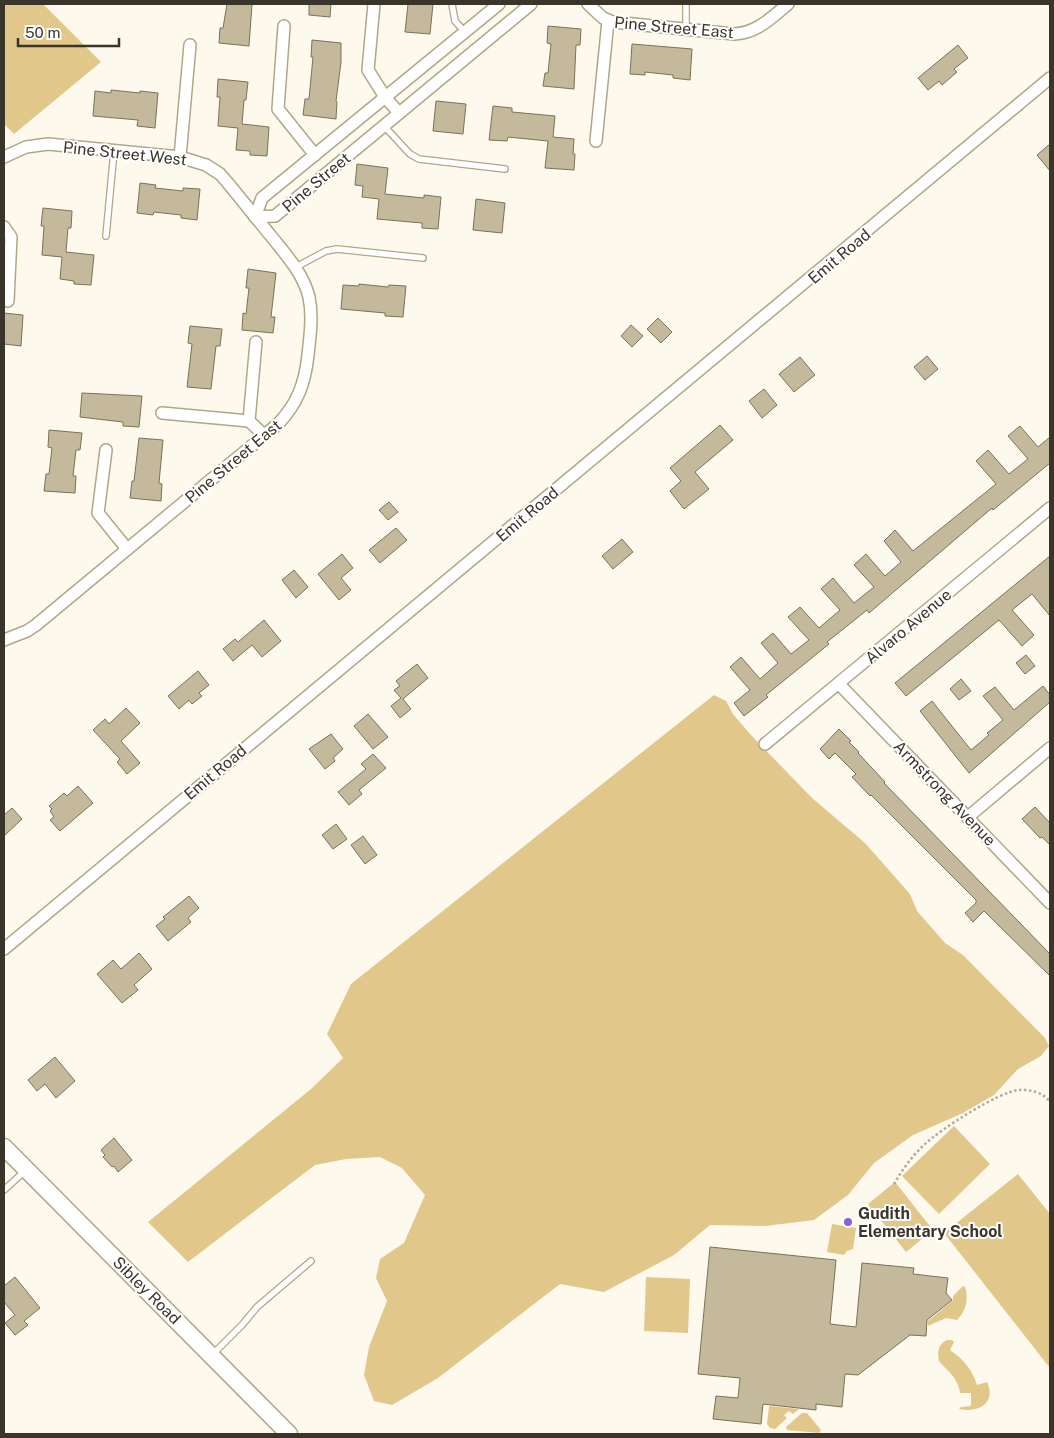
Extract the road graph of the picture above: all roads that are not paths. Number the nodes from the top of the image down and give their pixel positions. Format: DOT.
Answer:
graph roads {
  1 [pos="374,4"];
  2 [pos="452,4"];
  3 [pos="499,4"];
  4 [pos="531,4"];
  5 [pos="588,4"];
  6 [pos="686,4"];
  7 [pos="788,4"];
  8 [pos="480,19"];
  9 [pos="608,21"];
  10 [pos="284,26"];
  11 [pos="686,30"];
  12 [pos="465,32"];
  13 [pos="492,36"];
  14 [pos="190,45"];
  15 [pos="1050,78"];
  16 [pos="385,97"];
  17 [pos="399,113"];
  18 [pos="384,126"];
  19 [pos="334,139"];
  20 [pos="596,141"];
  21 [pos="114,150"];
  22 [pos="5,153"];
  23 [pos="315,154"];
  24 [pos="348,156"];
  25 [pos="180,157"];
  26 [pos="505,169"];
  27 [pos="255,217"];
  28 [pos="4,228"];
  29 [pos="106,236"];
  30 [pos="423,258"];
  31 [pos="296,267"];
  32 [pos="8,301"];
  33 [pos="256,342"];
  34 [pos="162,413"];
  35 [pos="248,421"];
  36 [pos="264,435"];
  37 [pos="106,450"];
  38 [pos="1050,508"];
  39 [pos="127,549"];
  40 [pos="4,640"];
  41 [pos="839,684"];
  42 [pos="765,744"];
  43 [pos="1050,748"];
  44 [pos="968,817"];
  45 [pos="1050,903"];
  46 [pos="4,948"];
  47 [pos="4,1147"];
  48 [pos="27,1170"];
  49 [pos="4,1190"];
  50 [pos="312,1261"];
  51 [pos="212,1356"];
  52 [pos="289,1434"];
  1 -- 16 [label="street"];
  2 -- 12 [label="lane"];
  3 -- 8 [label="street, Pine Street"];
  4 -- 13 [label="street, Pine Street"];
  5 -- 9 [label="street, Pine Street East"];
  6 -- 11 [label="lane"];
  7 -- 11 [label="street, Pine Street East"];
  8 -- 12 [label="street, Pine Street"];
  8 -- 13 [label="street"];
  9 -- 11 [label="street, Pine Street East"];
  9 -- 20 [label="street"];
  10 -- 23 [label="street"];
  12 -- 16 [label="street, Pine Street"];
  13 -- 17 [label="street, Pine Street"];
  14 -- 25 [label="street"];
  15 -- 46 [label="street, Emit Road"];
  16 -- 17 [label="street"];
  16 -- 19 [label="street, Pine Street"];
  17 -- 18 [label="street, Pine Street"];
  18 -- 24 [label="street, Pine Street"];
  18 -- 26 [label="lane"];
  19 -- 23 [label="street, Pine Street"];
  19 -- 24 [label="street"];
  21 -- 22 [label="street, Pine Street West"];
  21 -- 25 [label="street, Pine Street West"];
  21 -- 29 [label="lane"];
  23 -- 27 [label="street, Pine Street"];
  24 -- 27 [label="street, Pine Street"];
  25 -- 27 [label="street, Pine Street West"];
  27 -- 31 [label="street, Pine Street East"];
  28 -- 32 [label="street"];
  30 -- 31 [label="lane"];
  31 -- 36 [label="street, Pine Street East"];
  33 -- 35 [label="street"];
  34 -- 35 [label="street"];
  35 -- 36 [label="street"];
  36 -- 39 [label="street, Pine Street East"];
  37 -- 39 [label="street"];
  38 -- 41 [label="street, Alvaro Avenue"];
  39 -- 40 [label="street, Pine Street East"];
  41 -- 42 [label="street, Alvaro Avenue"];
  41 -- 44 [label="street, Armstrong Avenue"];
  43 -- 44 [label="street"];
  44 -- 45 [label="street, Armstrong Avenue"];
  47 -- 48 [label="main road, Sibley Road"];
  48 -- 49 [label="lane"];
  48 -- 51 [label="main road, Sibley Road"];
  50 -- 51 [label="lane"];
  51 -- 52 [label="main road, Sibley Road"];
}
